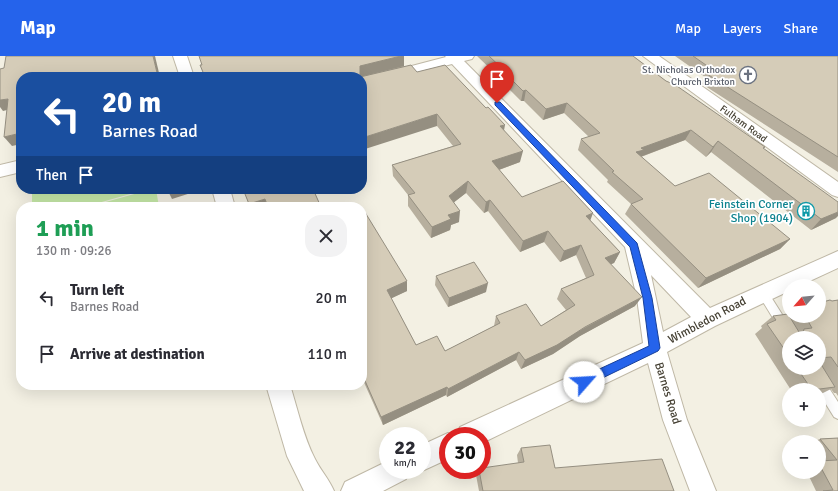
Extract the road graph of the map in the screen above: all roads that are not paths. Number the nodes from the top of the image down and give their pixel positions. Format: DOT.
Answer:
graph roads {
  1 [pos="180,56"];
  2 [pos="650,56"];
  3 [pos="459,57"];
  4 [pos="185,72"];
  5 [pos="367,82"];
  6 [pos="16,167"];
  7 [pos="0,170"];
  8 [pos="838,191"];
  9 [pos="634,245"];
  10 [pos="838,259"];
  11 [pos="762,292"];
  12 [pos="706,319"];
  13 [pos="787,331"];
  14 [pos="655,348"];
  15 [pos="814,375"];
  16 [pos="280,390"];
  17 [pos="838,414"];
  18 [pos="488,427"];
  19 [pos="379,479"];
  20 [pos="321,491"];
  21 [pos="354,491"];
  22 [pos="704,491"];
  1 -- 4 [label="street"];
  2 -- 8 [label="street, Fulham Road"];
  3 -- 5 [label="street"];
  3 -- 9 [label="street"];
  6 -- 7 [label="street"];
  9 -- 12 [label="street"];
  9 -- 14 [label="street, Barnes Road"];
  10 -- 11 [label="street, Wimbledon Road"];
  11 -- 12 [label="street, Wimbledon Road"];
  11 -- 13 [label="lane"];
  12 -- 14 [label="street, Wimbledon Road"];
  14 -- 18 [label="street, Wimbledon Road"];
  14 -- 22 [label="street, Barnes Road"];
  15 -- 17 [label="lane"];
  16 -- 20 [label="street"];
  19 -- 21 [label="street"];
}
